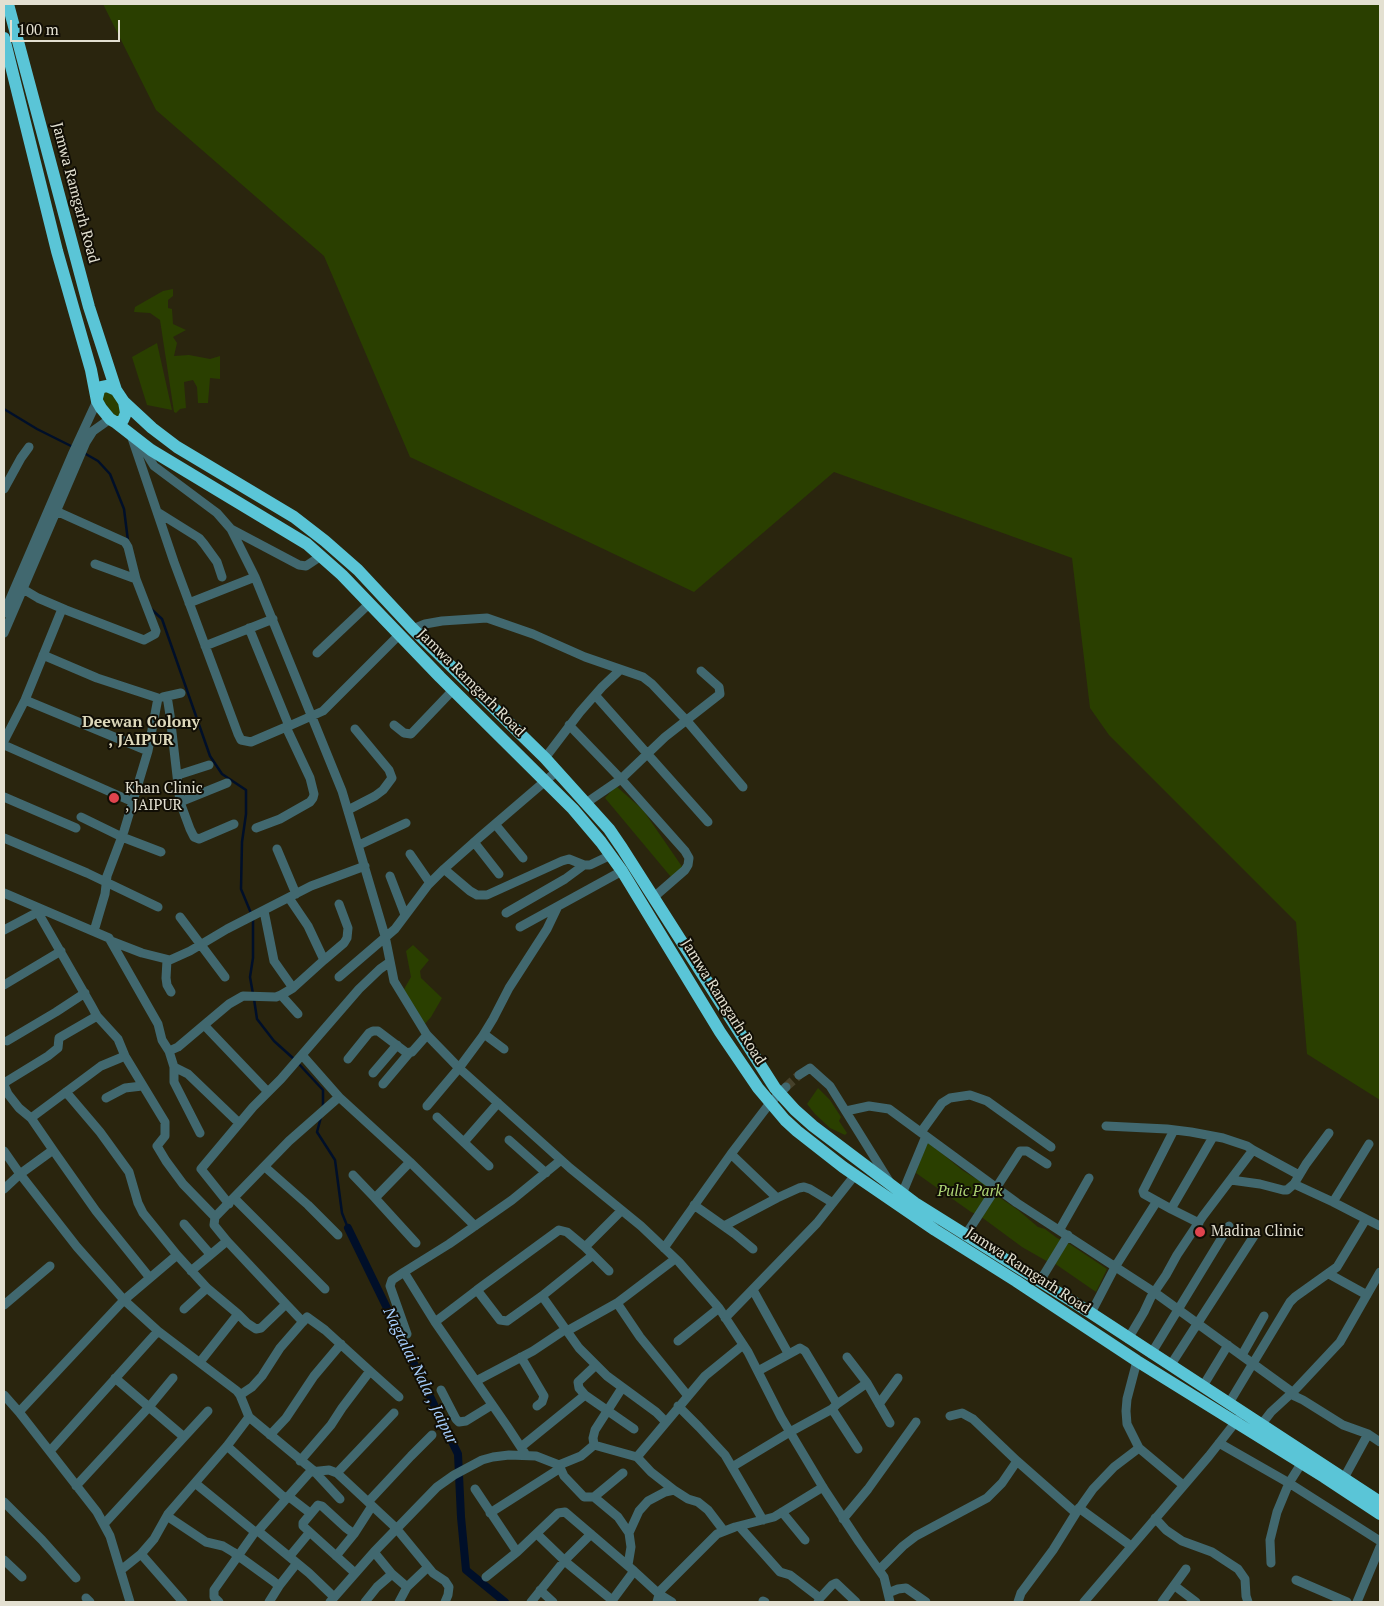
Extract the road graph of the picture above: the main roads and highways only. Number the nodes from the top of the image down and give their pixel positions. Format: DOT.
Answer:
graph roads {
  1 [pos="8,4"];
  2 [pos="4,38"];
  3 [pos="116,390"];
  4 [pos="97,399"];
  5 [pos="124,402"];
  6 [pos="112,420"];
  7 [pos="1380,1502"];
  8 [pos="1380,1514"];
  1 -- 3 [label="highway, Jamwa Ramgarh Road"];
  2 -- 4 [label="highway, Jamwa Ramgarh Road"];
  3 -- 4 [label="highway"];
  3 -- 5 [label="highway"];
  4 -- 6 [label="highway"];
  5 -- 6 [label="highway"];
  5 -- 7 [label="highway, Jamwa Ramgarh Road"];
  6 -- 8 [label="highway, Jamwa Ramgarh Road"];
}
